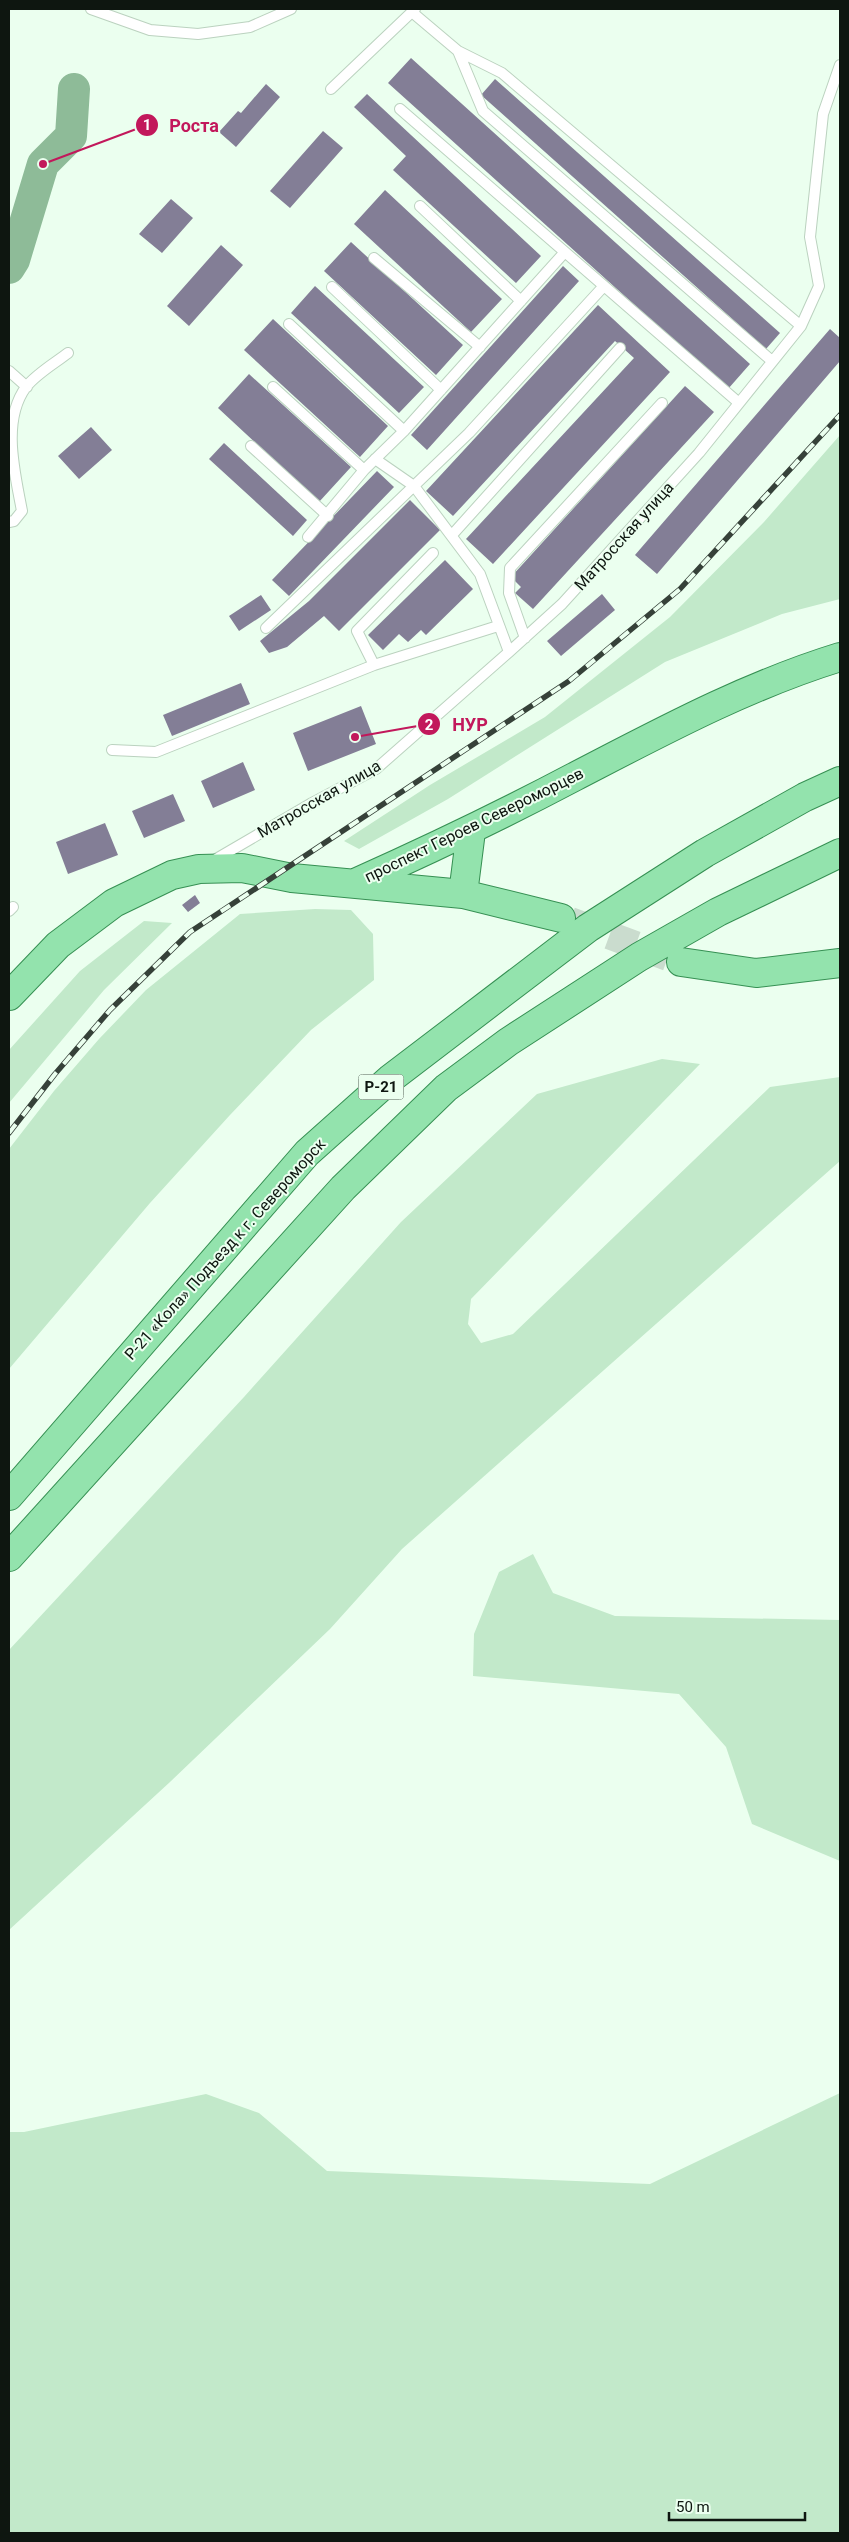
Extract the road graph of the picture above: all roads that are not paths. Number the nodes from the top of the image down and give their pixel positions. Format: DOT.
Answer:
graph roads {
  1 [pos="91,9"];
  2 [pos="291,9"];
  3 [pos="414,11"];
  4 [pos="458,51"];
  5 [pos="840,65"];
  6 [pos="331,89"];
  7 [pos="400,109"];
  8 [pos="420,206"];
  9 [pos="564,253"];
  10 [pos="374,258"];
  11 [pos="332,287"];
  12 [pos="603,287"];
  13 [pos="521,301"];
  14 [pos="289,324"];
  15 [pos="801,326"];
  16 [pos="480,347"];
  17 [pos="620,348"];
  18 [pos="68,353"];
  19 [pos="772,361"];
  20 [pos="9,371"];
  21 [pos="27,386"];
  22 [pos="273,388"];
  23 [pos="441,390"];
  24 [pos="662,403"];
  25 [pos="739,403"];
  26 [pos="404,431"];
  27 [pos="251,446"];
  28 [pos="375,459"];
  29 [pos="364,470"];
  30 [pos="414,486"];
  31 [pos="328,516"];
  32 [pos="9,522"];
  33 [pos="452,535"];
  34 [pos="308,537"];
  35 [pos="433,553"];
  36 [pos="498,626"];
  37 [pos="266,628"];
  38 [pos="525,638"];
  39 [pos="509,652"];
  40 [pos="840,657"];
  41 [pos="374,665"];
  42 [pos="112,750"];
  43 [pos="840,781"];
  44 [pos="470,831"];
  45 [pos="840,853"];
  46 [pos="199,869"];
  47 [pos="354,884"];
  48 [pos="463,894"];
  49 [pos="561,918"];
  50 [pos="681,962"];
  51 [pos="840,963"];
  52 [pos="9,996"];
  53 [pos="9,1496"];
  54 [pos="9,1557"];
  1 -- 2 [label="lane"];
  3 -- 4 [label="lane"];
  3 -- 6 [label="lane"];
  4 -- 15 [label="lane"];
  4 -- 19 [label="lane"];
  5 -- 15 [label="lane, Матросская улица"];
  7 -- 9 [label="lane"];
  8 -- 13 [label="lane"];
  9 -- 12 [label="lane"];
  9 -- 13 [label="lane"];
  10 -- 16 [label="lane"];
  11 -- 23 [label="lane"];
  12 -- 25 [label="lane"];
  12 -- 30 [label="lane"];
  13 -- 16 [label="lane"];
  14 -- 26 [label="lane"];
  15 -- 19 [label="lane, Матросская улица"];
  16 -- 23 [label="lane"];
  17 -- 33 [label="lane"];
  18 -- 21 [label="lane"];
  19 -- 25 [label="lane, Матросская улица"];
  20 -- 21 [label="lane"];
  21 -- 32 [label="lane"];
  22 -- 29 [label="lane"];
  23 -- 26 [label="lane"];
  24 -- 38 [label="lane"];
  25 -- 38 [label="lane, Матросская улица"];
  26 -- 28 [label="lane"];
  27 -- 31 [label="lane"];
  28 -- 29 [label="lane"];
  28 -- 30 [label="lane"];
  29 -- 31 [label="lane"];
  30 -- 33 [label="lane"];
  30 -- 37 [label="lane"];
  31 -- 34 [label="lane"];
  33 -- 36 [label="lane"];
  35 -- 41 [label="lane"];
  36 -- 39 [label="lane"];
  36 -- 41 [label="lane"];
  38 -- 39 [label="lane, Матросская улица"];
  39 -- 46 [label="lane, Матросская улица"];
  40 -- 44 [label="main road, проспект Героев Североморцев"];
  41 -- 42 [label="lane"];
  43 -- 53 [label="main road, Р-21 «Кола» Подъезд к г. Североморск / Р-21"];
  44 -- 47 [label="main road, проспект Героев Североморцев"];
  44 -- 48 [label="main road"];
  45 -- 54 [label="main road, Р-21"];
  46 -- 47 [label="main road, проспект Героев Североморцев"];
  46 -- 52 [label="main road, проспект Героев Североморцев"];
  47 -- 48 [label="main road"];
  48 -- 49 [label="main road"];
  50 -- 51 [label="main road"];
}
